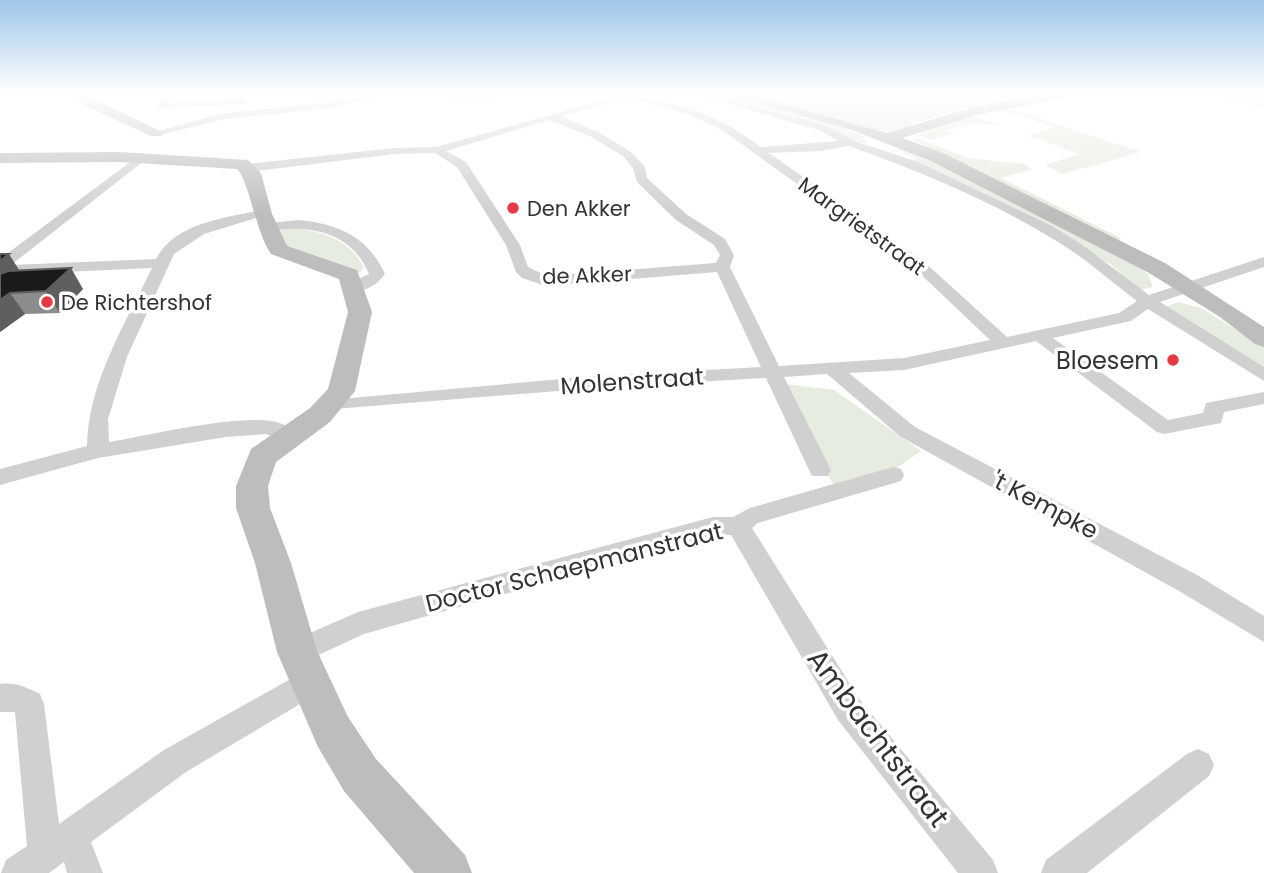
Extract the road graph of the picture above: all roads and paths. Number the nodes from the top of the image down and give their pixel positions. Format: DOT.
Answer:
graph roads {
  1 [pos="128,134"];
  2 [pos="175,134"];
  3 [pos="494,134"];
  4 [pos="593,134"];
  5 [pos="732,134"];
  6 [pos="834,134"];
  7 [pos="877,134"];
  8 [pos="905,134"];
  9 [pos="892,138"];
  10 [pos="850,143"];
  11 [pos="144,147"];
  12 [pos="437,150"];
  13 [pos="758,151"];
  14 [pos="0,158"];
  15 [pos="248,168"];
  16 [pos="264,220"];
  17 [pos="1264,262"];
  18 [pos="160,263"];
  19 [pos="722,267"];
  20 [pos="0,268"];
  21 [pos="354,287"];
  22 [pos="1184,289"];
  23 [pos="1147,301"];
  24 [pos="1041,337"];
  25 [pos="1264,339"];
  26 [pos="1004,344"];
  27 [pos="834,370"];
  28 [pos="771,373"];
  29 [pos="1264,375"];
  30 [pos="1264,398"];
  31 [pos="329,406"];
  32 [pos="288,436"];
  33 [pos="98,451"];
  34 [pos="820,470"];
  35 [pos="893,475"];
  36 [pos="0,477"];
  37 [pos="738,526"];
  38 [pos="1264,630"];
  39 [pos="303,667"];
  40 [pos="0,698"];
  41 [pos="1198,765"];
  42 [pos="45,855"];
  43 [pos="85,873"];
  44 [pos="447,873"];
  45 [pos="980,873"];
  46 [pos="1059,873"];
  1 -- 11 [label="main road"];
  2 -- 11 [label="street"];
  3 -- 12 [label="street"];
  4 -- 19 [label="street"];
  5 -- 13 [label="street, Margrietstraat"];
  6 -- 10 [label="street"];
  7 -- 9 [label="main road"];
  8 -- 9 [label="main road"];
  9 -- 22 [label="main road"];
  10 -- 13 [label="street"];
  10 -- 23 [label="street"];
  11 -- 14 [label="main road"];
  11 -- 15 [label="main road"];
  11 -- 20 [label="street"];
  12 -- 15 [label="street"];
  12 -- 19 [label="street, de Akker"];
  13 -- 26 [label="street, Margrietstraat"];
  15 -- 16 [label="main road"];
  16 -- 18 [label="street"];
  16 -- 21 [label="main road"];
  16 -- 21 [label="street"];
  17 -- 22 [label="street, Molenstraat"];
  18 -- 20 [label="street"];
  18 -- 33 [label="street"];
  19 -- 28 [label="street"];
  21 -- 31 [label="main road"];
  22 -- 23 [label="street, Molenstraat"];
  22 -- 25 [label="main road"];
  23 -- 24 [label="street, Molenstraat"];
  23 -- 29 [label="street"];
  24 -- 26 [label="street, Molenstraat"];
  24 -- 30 [label="street"];
  26 -- 27 [label="street, Molenstraat"];
  27 -- 28 [label="street, Molenstraat"];
  27 -- 38 [label="street, 't Kempke"];
  28 -- 31 [label="street, Molenstraat"];
  28 -- 34 [label="street"];
  31 -- 32 [label="main road"];
  32 -- 33 [label="street"];
  32 -- 39 [label="main road"];
  33 -- 36 [label="street"];
  35 -- 37 [label="street, Doctor Schaepmanstraat"];
  37 -- 39 [label="street, Doctor Schaepmanstraat"];
  37 -- 45 [label="street, Ambachtstraat"];
  39 -- 42 [label="street, Doctor Schaepmanstraat"];
  39 -- 44 [label="main road"];
  40 -- 42 [label="street"];
  41 -- 46 [label="street"];
  42 -- 43 [label="street"];
}
